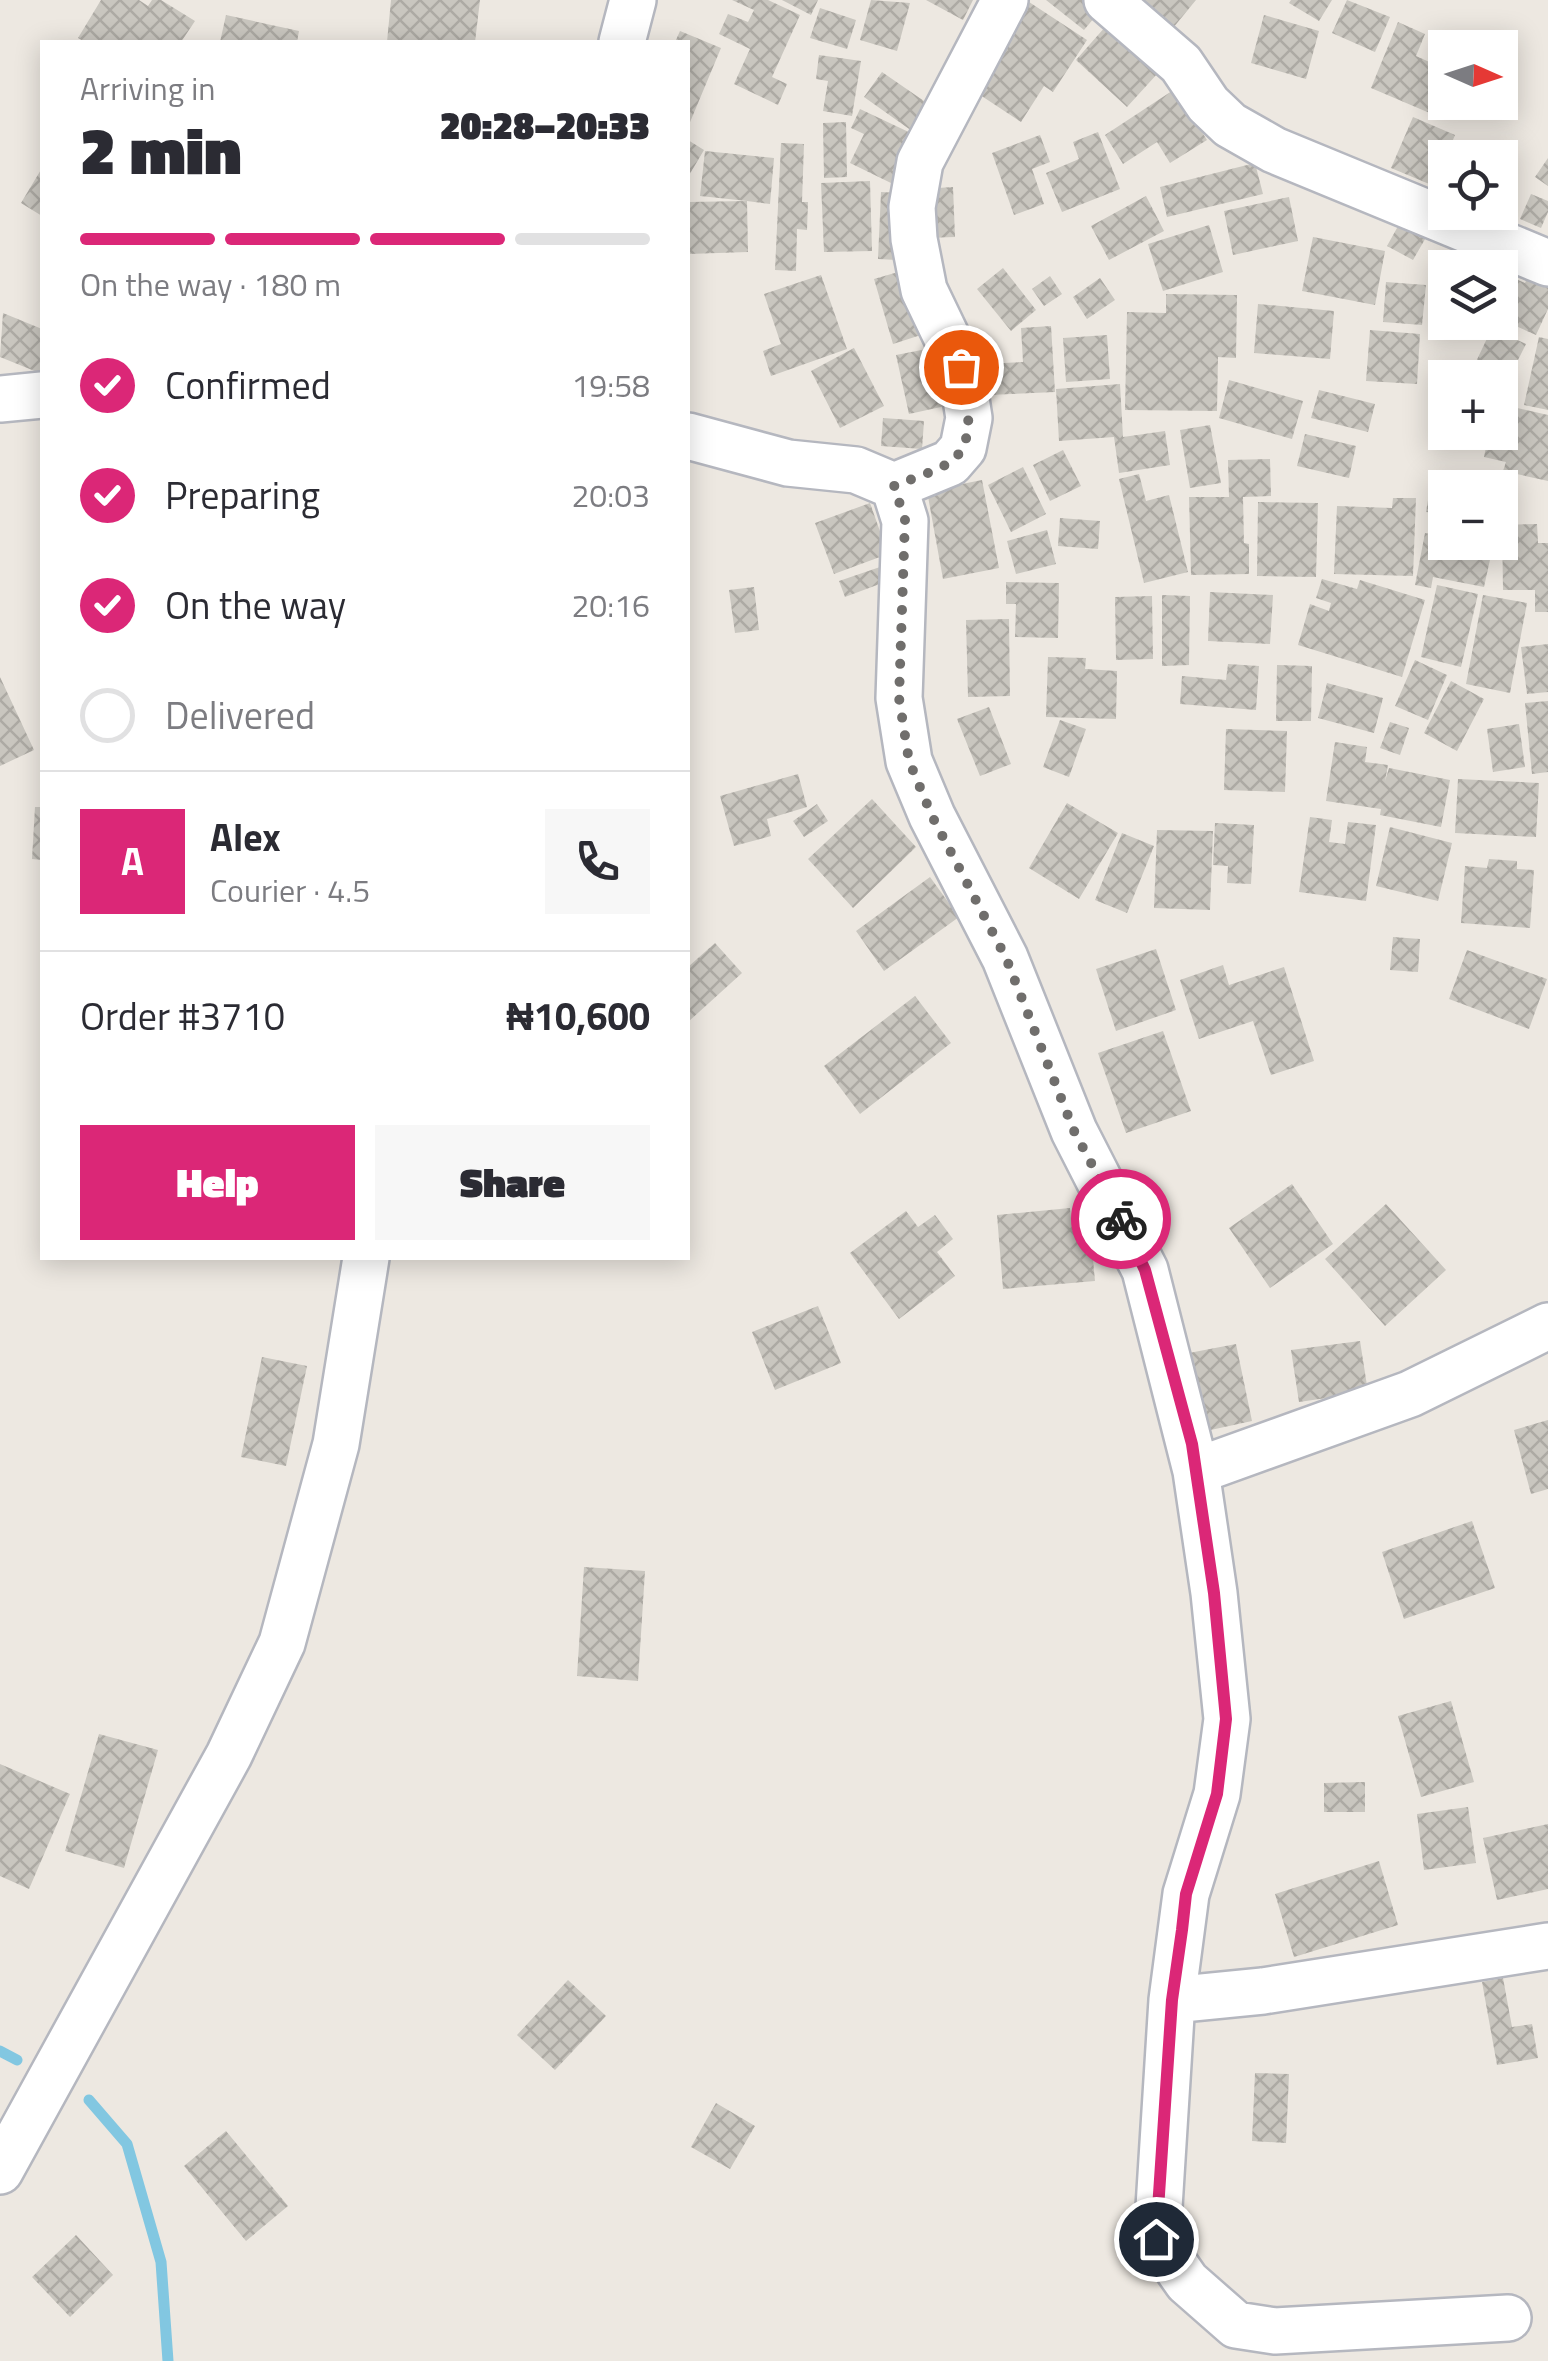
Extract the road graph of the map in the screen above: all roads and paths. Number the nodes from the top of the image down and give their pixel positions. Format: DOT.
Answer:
graph roads {
  1 [pos="633,0"];
  2 [pos="1005,0"];
  3 [pos="1107,0"];
  4 [pos="623,40"];
  5 [pos="1548,263"];
  6 [pos="40,395"];
  7 [pos="0,399"];
  8 [pos="690,437"];
  9 [pos="894,486"];
  10 [pos="366,1260"];
  11 [pos="1548,1326"];
  12 [pos="1196,1471"];
  13 [pos="1548,1946"];
  14 [pos="1172,2000"];
  15 [pos="0,2171"];
  16 [pos="1508,2318"];
  1 -- 4 [label="street"];
  2 -- 9 [label="street"];
  3 -- 5 [label="street"];
  6 -- 7 [label="street"];
  8 -- 9 [label="street"];
  9 -- 12 [label="street"];
  10 -- 15 [label="street"];
  11 -- 12 [label="street"];
  12 -- 14 [label="street"];
  13 -- 14 [label="street"];
  14 -- 16 [label="street"];
}
